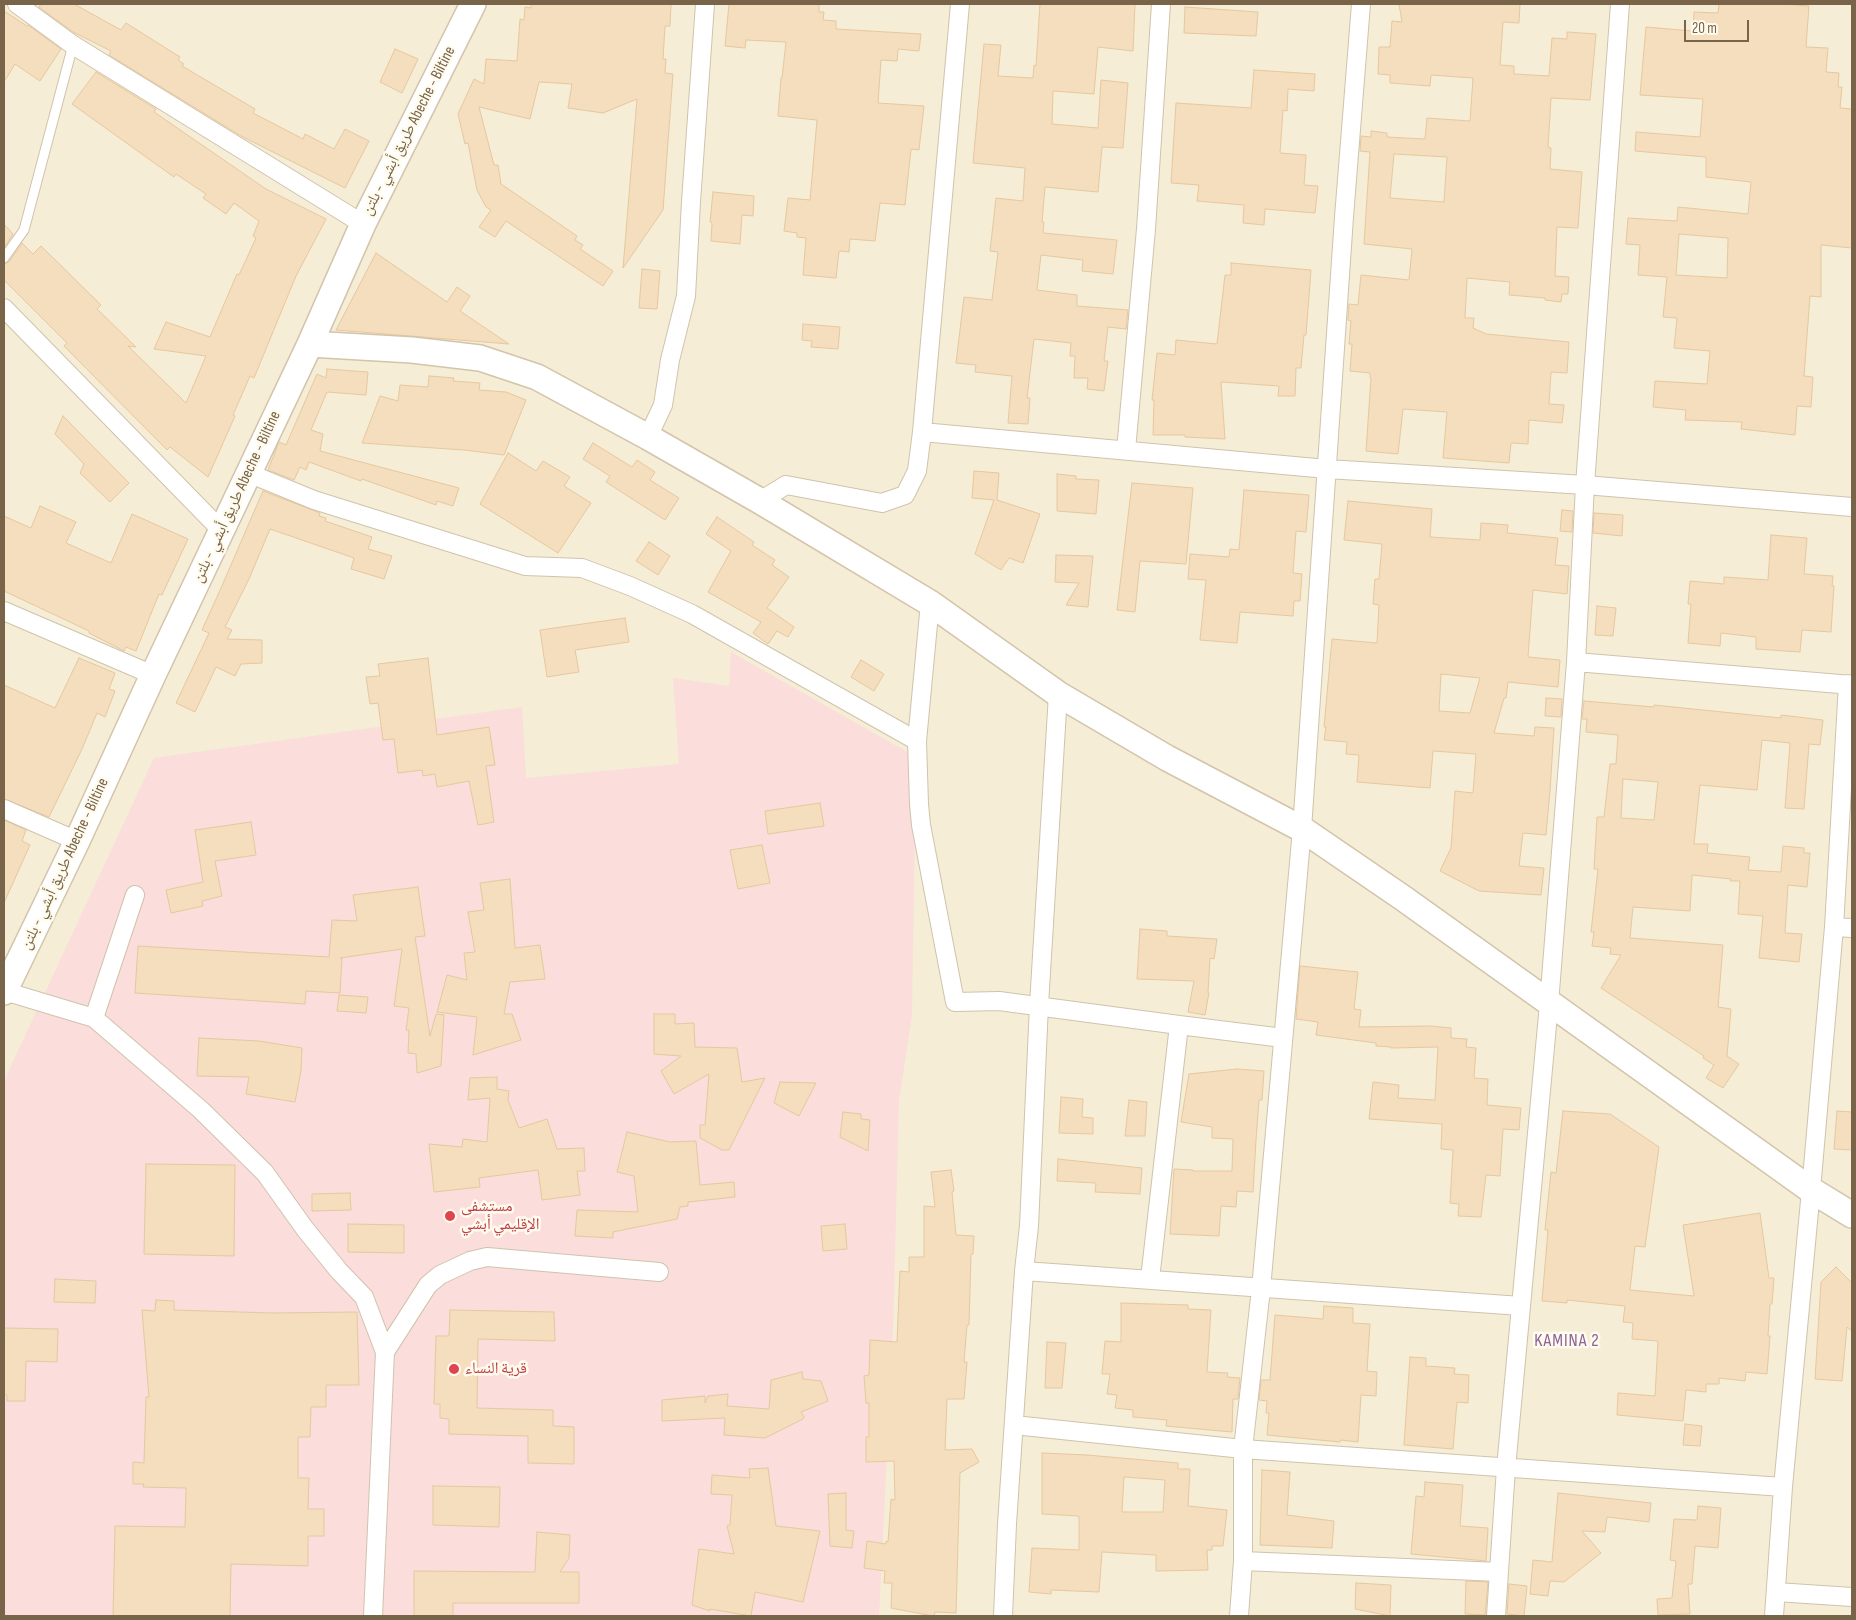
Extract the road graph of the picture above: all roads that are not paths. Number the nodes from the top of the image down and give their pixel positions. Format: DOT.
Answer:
graph roads {
  1 [pos="17,4"];
  2 [pos="473,4"];
  3 [pos="705,4"];
  4 [pos="960,4"];
  5 [pos="1161,4"];
  6 [pos="1361,4"];
  7 [pos="1620,4"];
  8 [pos="73,45"];
  9 [pos="363,224"];
  10 [pos="4,258"];
  11 [pos="4,308"];
  12 [pos="310,344"];
  13 [pos="922,432"];
  14 [pos="648,436"];
  15 [pos="1126,450"];
  16 [pos="1327,469"];
  17 [pos="248,473"];
  18 [pos="1585,484"];
  19 [pos="760,501"];
  20 [pos="1852,507"];
  21 [pos="221,530"];
  22 [pos="930,603"];
  23 [pos="4,611"];
  24 [pos="1576,662"];
  25 [pos="153,675"];
  26 [pos="1850,684"];
  27 [pos="1058,694"];
  28 [pos="918,741"];
  29 [pos="4,809"];
  30 [pos="1302,829"];
  31 [pos="77,841"];
  32 [pos="135,895"];
  33 [pos="1834,927"];
  34 [pos="1852,928"];
  35 [pos="4,991"];
  36 [pos="1549,1004"];
  37 [pos="1039,1006"];
  38 [pos="94,1018"];
  39 [pos="1179,1025"];
  40 [pos="1282,1038"];
  41 [pos="1811,1190"];
  42 [pos="1852,1215"];
  43 [pos="1024,1271"];
  44 [pos="659,1272"];
  45 [pos="1150,1279"];
  46 [pos="1261,1289"];
  47 [pos="1521,1306"];
  48 [pos="385,1352"];
  49 [pos="1014,1425"];
  50 [pos="1243,1449"];
  51 [pos="1506,1468"];
  52 [pos="1783,1487"];
  53 [pos="1242,1561"];
  54 [pos="1499,1572"];
  55 [pos="1776,1592"];
  56 [pos="1852,1597"];
  57 [pos="373,1616"];
  58 [pos="1003,1616"];
  59 [pos="1238,1616"];
  60 [pos="1496,1616"];
  61 [pos="1774,1616"];
  1 -- 8 [label="street"];
  2 -- 9 [label="street, طريق أبشي - بلتن Abeche - Biltine"];
  3 -- 14 [label="street"];
  4 -- 13 [label="street"];
  5 -- 15 [label="street"];
  6 -- 16 [label="street"];
  7 -- 18 [label="street"];
  8 -- 9 [label="street"];
  8 -- 10 [label="lane"];
  9 -- 12 [label="street, طريق أبشي - بلتن Abeche - Biltine"];
  11 -- 21 [label="street"];
  12 -- 14 [label="street"];
  12 -- 17 [label="street, طريق أبشي - بلتن Abeche - Biltine"];
  13 -- 15 [label="street"];
  13 -- 19 [label="street"];
  14 -- 19 [label="street"];
  15 -- 16 [label="street"];
  16 -- 18 [label="street"];
  16 -- 30 [label="street"];
  17 -- 21 [label="street, طريق أبشي - بلتن Abeche - Biltine"];
  17 -- 28 [label="street"];
  18 -- 20 [label="street"];
  18 -- 24 [label="street"];
  19 -- 22 [label="street"];
  21 -- 25 [label="street, طريق أبشي - بلتن Abeche - Biltine"];
  22 -- 27 [label="street"];
  22 -- 28 [label="street"];
  23 -- 25 [label="street"];
  24 -- 26 [label="street"];
  24 -- 36 [label="street"];
  25 -- 31 [label="street, طريق أبشي - بلتن Abeche - Biltine"];
  26 -- 33 [label="street"];
  27 -- 30 [label="street"];
  27 -- 37 [label="street"];
  28 -- 37 [label="street"];
  29 -- 31 [label="street"];
  30 -- 36 [label="street"];
  30 -- 40 [label="street"];
  31 -- 35 [label="street, طريق أبشي - بلتن Abeche - Biltine"];
  32 -- 38 [label="street"];
  33 -- 34 [label="street"];
  33 -- 41 [label="street"];
  35 -- 38 [label="street"];
  36 -- 41 [label="street"];
  36 -- 47 [label="street"];
  37 -- 39 [label="street"];
  37 -- 43 [label="street"];
  38 -- 48 [label="street"];
  39 -- 40 [label="street"];
  39 -- 45 [label="street"];
  40 -- 46 [label="street"];
  41 -- 42 [label="street"];
  41 -- 52 [label="street"];
  43 -- 45 [label="street"];
  43 -- 49 [label="street"];
  44 -- 48 [label="street"];
  45 -- 46 [label="street"];
  46 -- 47 [label="street"];
  46 -- 50 [label="street"];
  47 -- 51 [label="street"];
  48 -- 57 [label="street"];
  49 -- 50 [label="street"];
  49 -- 58 [label="street"];
  50 -- 51 [label="street"];
  50 -- 53 [label="street"];
  51 -- 52 [label="street"];
  51 -- 54 [label="street"];
  52 -- 55 [label="street"];
  53 -- 54 [label="street"];
  53 -- 59 [label="street"];
  54 -- 60 [label="street"];
  55 -- 56 [label="street"];
  55 -- 61 [label="street"];
}
